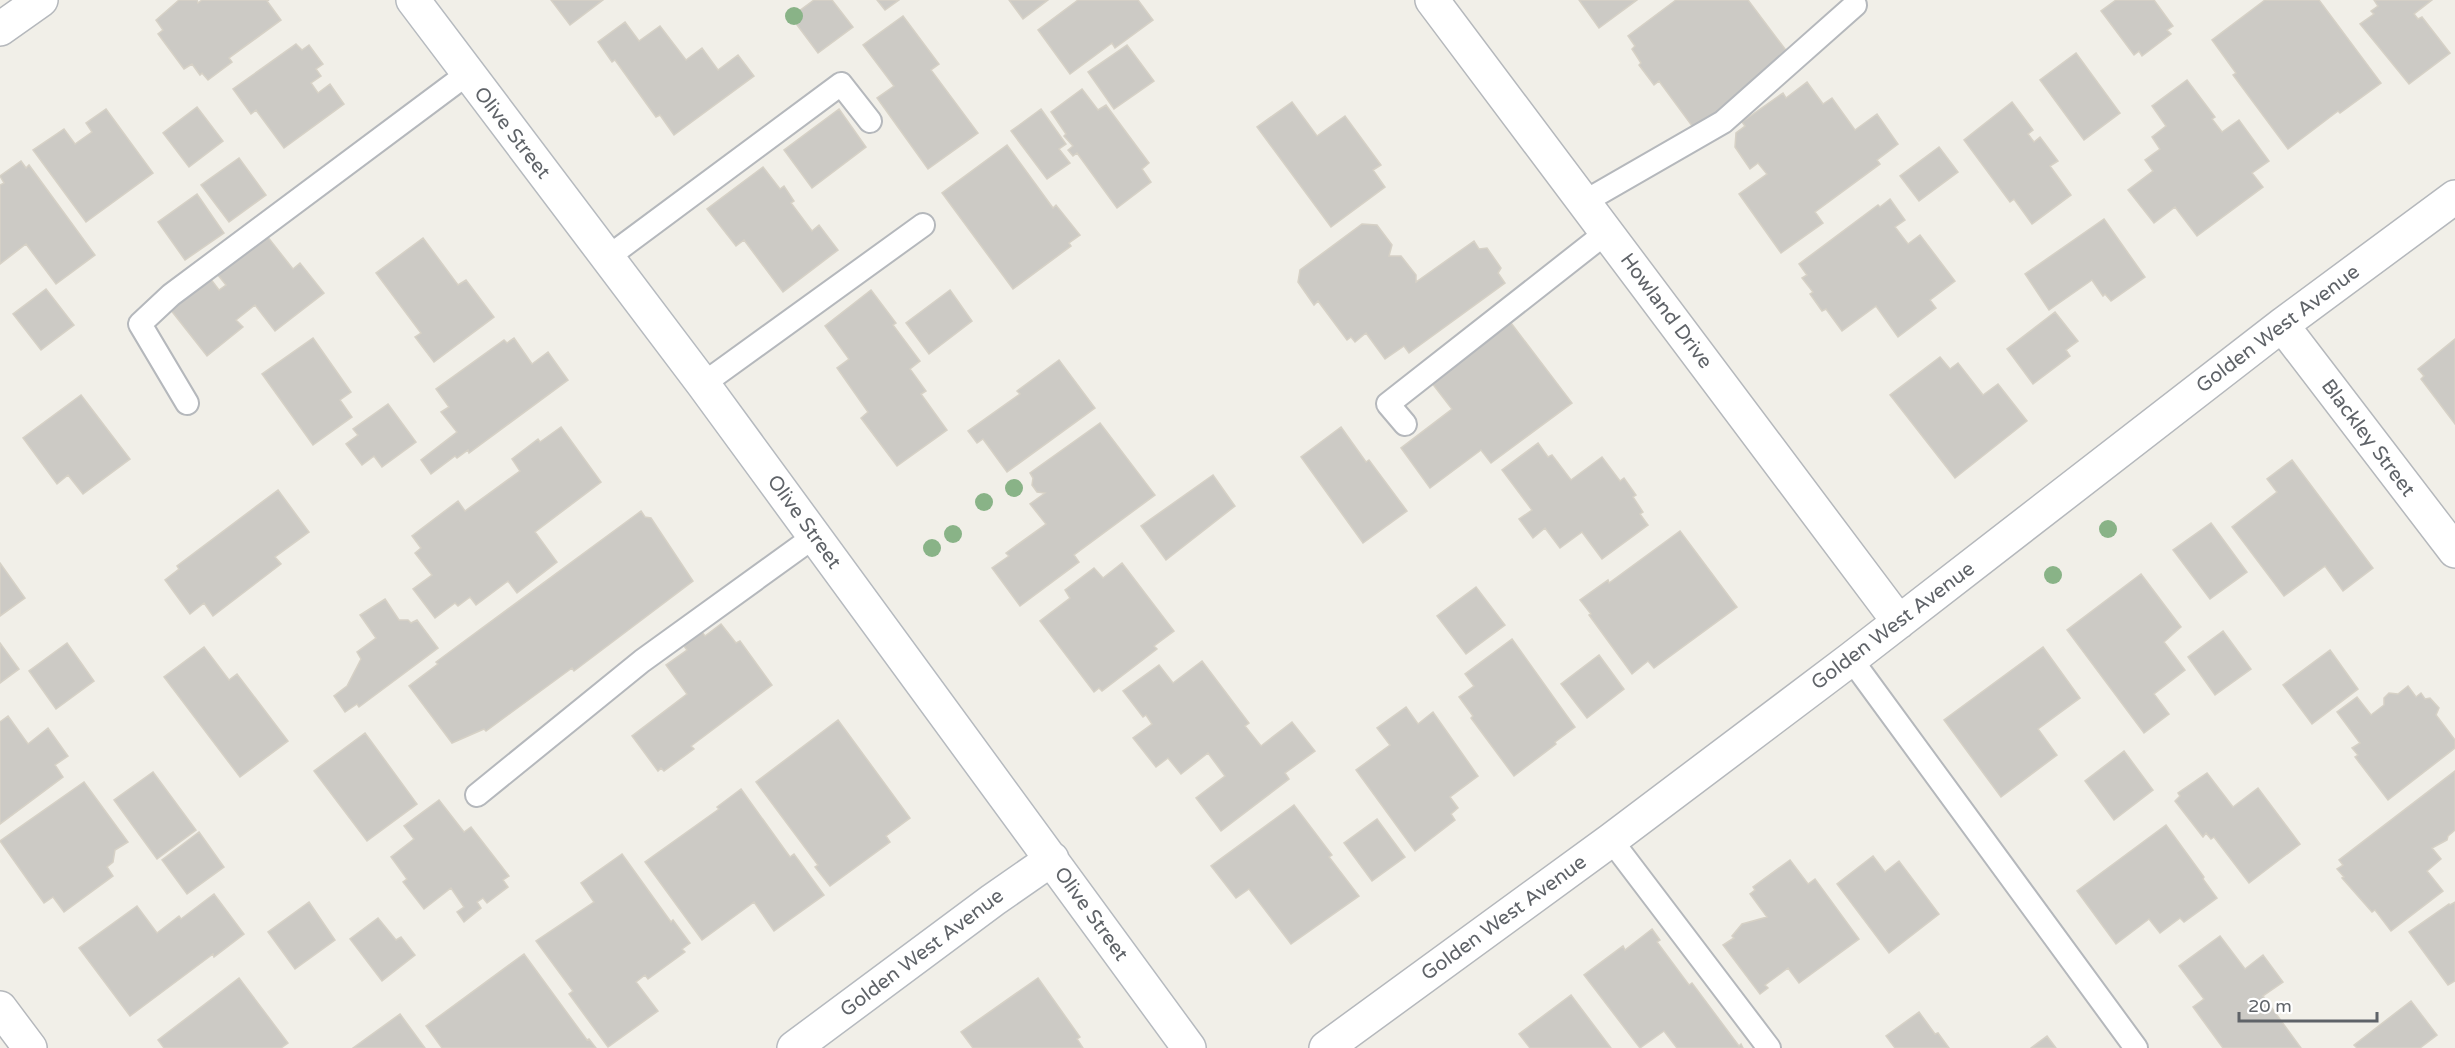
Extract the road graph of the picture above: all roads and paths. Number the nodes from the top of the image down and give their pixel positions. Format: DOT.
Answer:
graph roads {
  1 [pos="40,0"];
  2 [pos="413,0"];
  3 [pos="1432,0"];
  4 [pos="1855,5"];
  5 [pos="0,29"];
  6 [pos="467,74"];
  7 [pos="870,121"];
  8 [pos="2455,197"];
  9 [pos="1584,202"];
  10 [pos="923,225"];
  11 [pos="1607,232"];
  12 [pos="608,257"];
  13 [pos="2282,325"];
  14 [pos="703,384"];
  15 [pos="187,403"];
  16 [pos="1405,424"];
  17 [pos="815,536"];
  18 [pos="2455,551"];
  19 [pos="1899,622"];
  20 [pos="1851,659"];
  21 [pos="477,795"];
  22 [pos="1611,840"];
  23 [pos="1052,859"];
  24 [pos="0,1008"];
  25 [pos="30,1048"];
  26 [pos="794,1048"];
  27 [pos="1189,1048"];
  28 [pos="1326,1048"];
  29 [pos="1769,1048"];
  30 [pos="2136,1048"];
  1 -- 5 [label="street"];
  2 -- 6 [label="street, Olive Street"];
  3 -- 9 [label="street, Howland Drive"];
  4 -- 9 [label="lane"];
  6 -- 12 [label="street, Olive Street"];
  6 -- 15 [label="lane"];
  7 -- 12 [label="lane"];
  8 -- 13 [label="street, Golden West Avenue"];
  9 -- 11 [label="street, Howland Drive"];
  10 -- 14 [label="lane"];
  11 -- 16 [label="lane"];
  11 -- 19 [label="street, Howland Drive"];
  12 -- 14 [label="street, Olive Street"];
  13 -- 18 [label="street, Blackley Street"];
  13 -- 19 [label="street, Golden West Avenue"];
  14 -- 17 [label="street, Olive Street"];
  17 -- 21 [label="lane"];
  17 -- 23 [label="street, Olive Street"];
  19 -- 20 [label="street, Golden West Avenue"];
  20 -- 22 [label="street, Golden West Avenue"];
  20 -- 30 [label="lane"];
  22 -- 28 [label="street, Golden West Avenue"];
  22 -- 29 [label="lane"];
  23 -- 26 [label="street, Golden West Avenue"];
  23 -- 27 [label="street, Olive Street"];
  24 -- 25 [label="street"];
}
